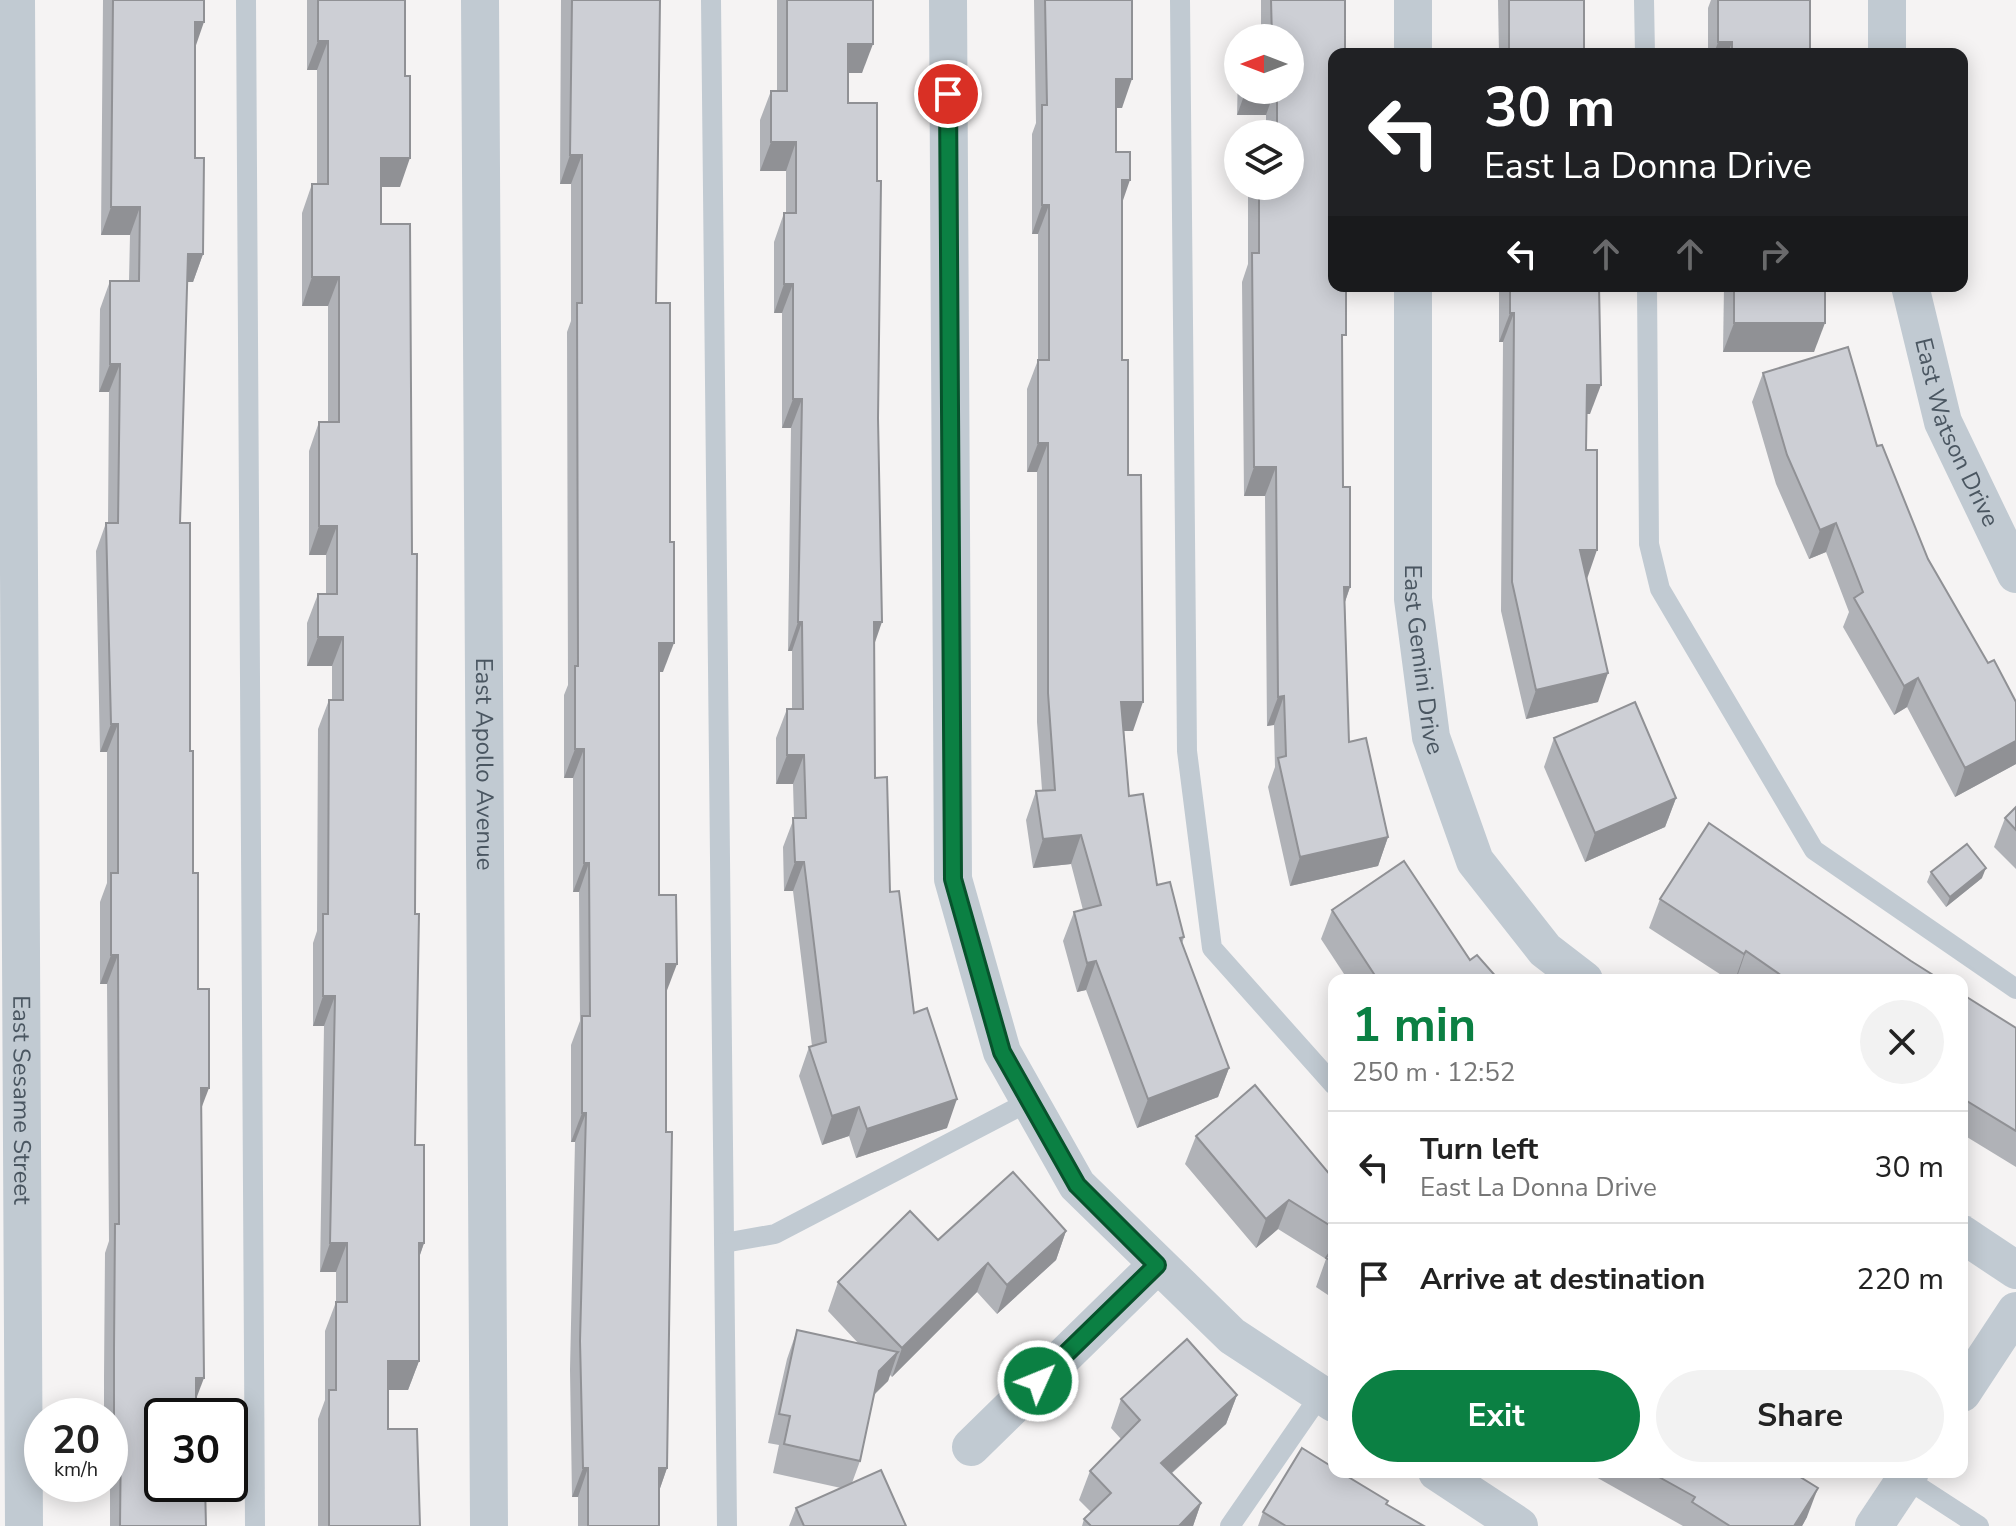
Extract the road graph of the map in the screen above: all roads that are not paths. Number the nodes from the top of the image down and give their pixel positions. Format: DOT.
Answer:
graph roads {
  1 [pos="16,0"];
  2 [pos="246,0"];
  3 [pos="480,0"];
  4 [pos="711,0"];
  5 [pos="948,0"];
  6 [pos="1180,0"];
  7 [pos="1413,0"];
  8 [pos="1644,0"];
  9 [pos="1887,0"];
  10 [pos="1413,48"];
  11 [pos="1645,48"];
  12 [pos="1887,48"];
  13 [pos="1413,292"];
  14 [pos="1647,292"];
  15 [pos="1911,292"];
  16 [pos="2016,574"];
  17 [pos="1576,974"];
  18 [pos="2016,989"];
  19 [pos="1328,1078"];
  20 [pos="1030,1101"];
  21 [pos="1968,1238"];
  22 [pos="724,1243"];
  23 [pos="1157,1265"];
  24 [pos="2016,1270"];
  25 [pos="2016,1311"];
  26 [pos="1968,1384"];
  27 [pos="1327,1399"];
  28 [pos="971,1447"];
  29 [pos="1446,1478"];
  30 [pos="1902,1478"];
  31 [pos="1910,1478"];
  32 [pos="24,1526"];
  33 [pos="255,1526"];
  34 [pos="489,1526"];
  35 [pos="727,1526"];
  36 [pos="1230,1526"];
  37 [pos="1519,1526"];
  38 [pos="1874,1526"];
  39 [pos="1979,1526"];
  1 -- 32 [label="street, East Sesame Street"];
  2 -- 33 [label="lane"];
  3 -- 34 [label="street, East Apollo Avenue"];
  4 -- 22 [label="lane"];
  5 -- 20 [label="street"];
  6 -- 19 [label="lane"];
  7 -- 10 [label="street"];
  8 -- 11 [label="lane"];
  9 -- 12 [label="street"];
  13 -- 17 [label="street, East Gemini Drive"];
  14 -- 18 [label="lane"];
  15 -- 16 [label="street, East Watson Drive"];
  20 -- 22 [label="lane"];
  20 -- 23 [label="street"];
  21 -- 24 [label="street"];
  22 -- 35 [label="lane"];
  23 -- 27 [label="street"];
  23 -- 28 [label="street"];
  25 -- 26 [label="street"];
  27 -- 36 [label="lane"];
  29 -- 37 [label="street"];
  30 -- 38 [label="street"];
  31 -- 39 [label="lane"];
}
